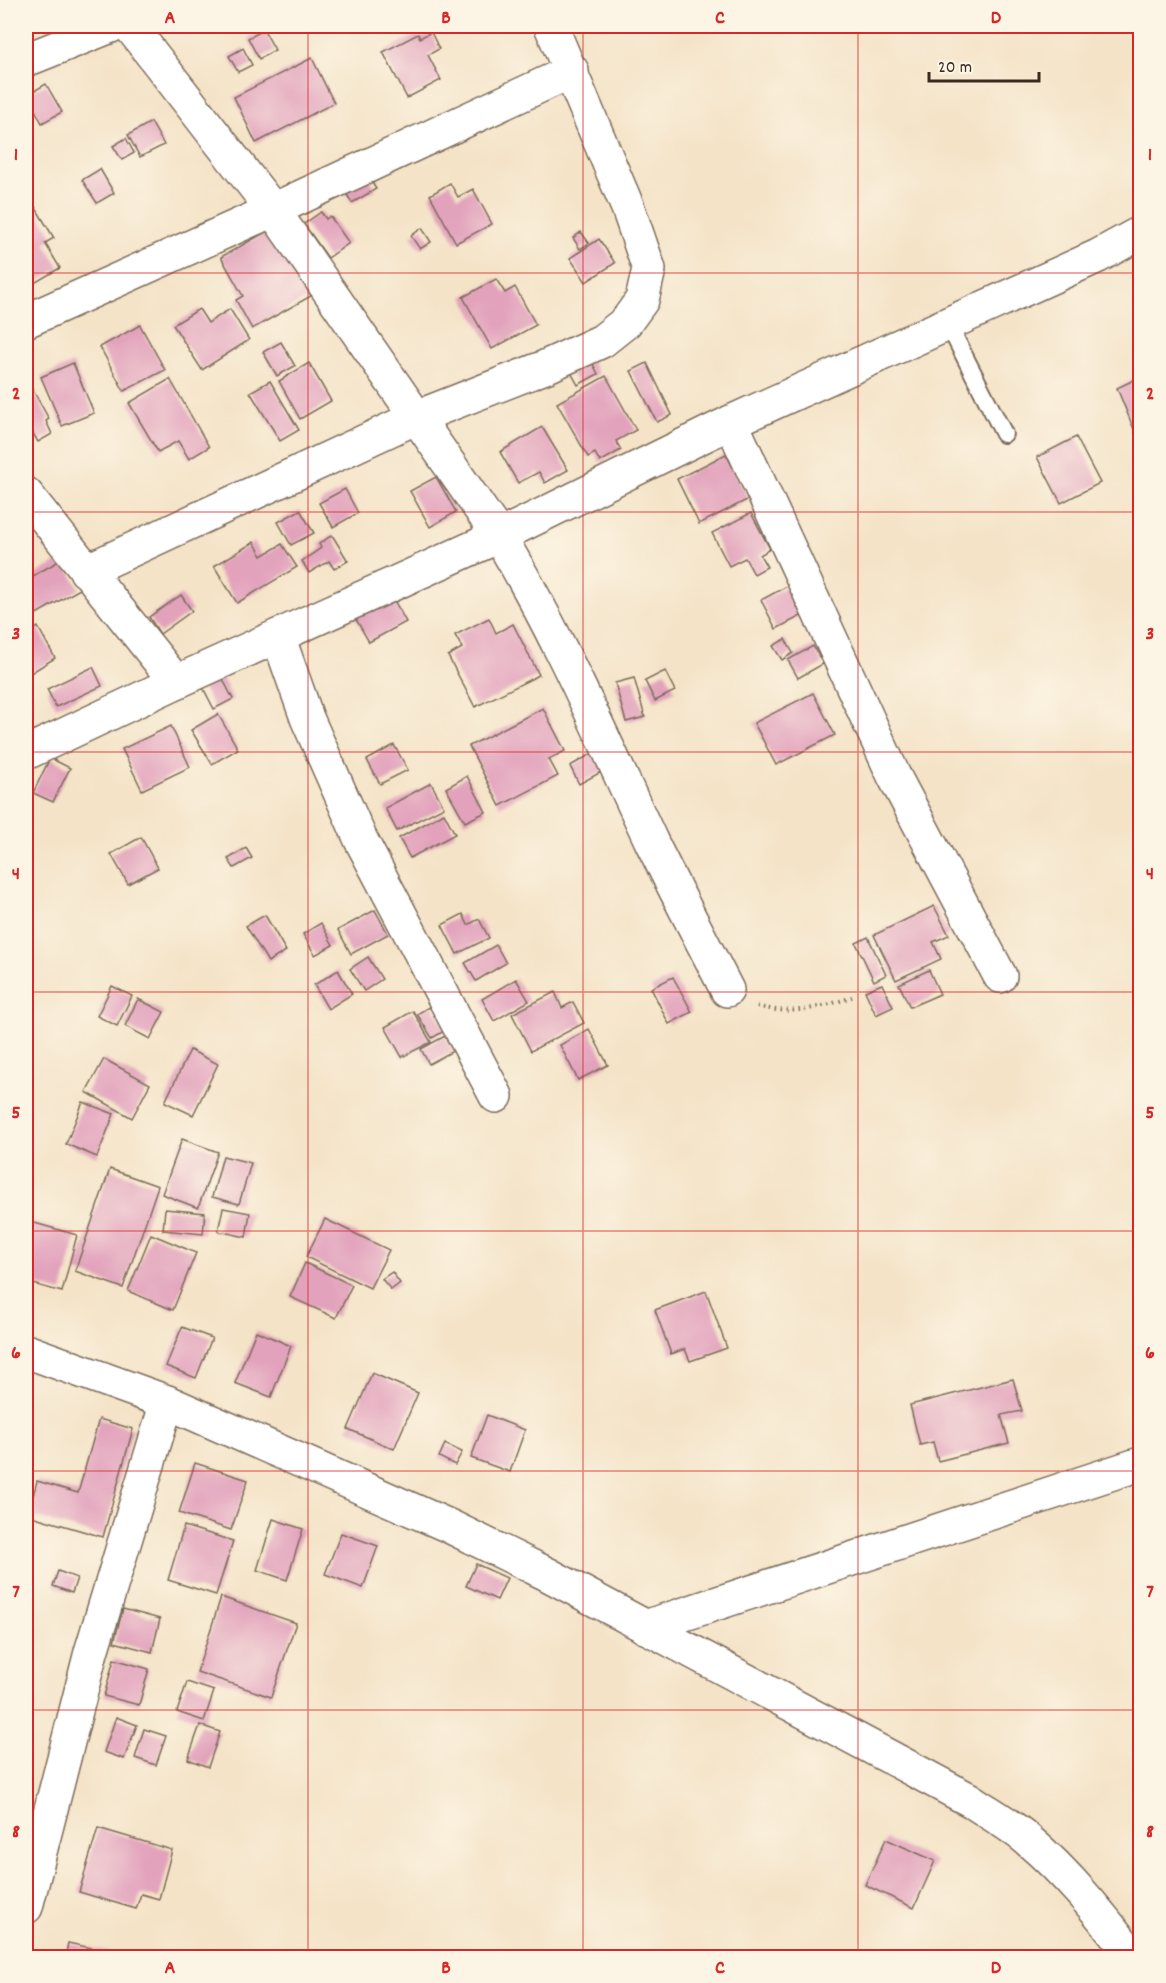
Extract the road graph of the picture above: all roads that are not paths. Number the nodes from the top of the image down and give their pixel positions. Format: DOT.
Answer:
graph roads {
  1 [pos="111,26"];
  2 [pos="129,26"];
  3 [pos="551,26"];
  4 [pos="26,60"];
  5 [pos="572,71"];
  6 [pos="273,210"];
  7 [pos="1140,233"];
  8 [pos="26,321"];
  9 [pos="948,324"];
  10 [pos="417,417"];
  11 [pos="731,422"];
  12 [pos="1004,434"];
  13 [pos="26,494"];
  14 [pos="499,536"];
  15 [pos="86,571"];
  16 [pos="278,636"];
  17 [pos="176,682"];
  18 [pos="26,753"];
  19 [pos="1000,976"];
  20 [pos="727,990"];
  21 [pos="496,1096"];
  22 [pos="26,1351"];
  23 [pos="167,1402"];
  24 [pos="1140,1464"];
  25 [pos="645,1626"];
  26 [pos="26,1907"];
  27 [pos="1134,1958"];
  1 -- 4 [label="street"];
  2 -- 6 [label="street"];
  3 -- 5 [label="street"];
  5 -- 6 [label="street"];
  5 -- 10 [label="street"];
  6 -- 8 [label="street"];
  6 -- 10 [label="street"];
  7 -- 9 [label="street"];
  9 -- 11 [label="street"];
  9 -- 12 [label="lane"];
  10 -- 14 [label="street"];
  10 -- 15 [label="street"];
  11 -- 14 [label="street"];
  11 -- 19 [label="street"];
  13 -- 15 [label="street"];
  14 -- 16 [label="street"];
  14 -- 20 [label="street"];
  15 -- 17 [label="street"];
  16 -- 17 [label="street"];
  16 -- 21 [label="street"];
  17 -- 18 [label="street"];
  22 -- 23 [label="street"];
  23 -- 25 [label="street"];
  23 -- 26 [label="street"];
  24 -- 25 [label="street"];
  25 -- 27 [label="street"];
}
